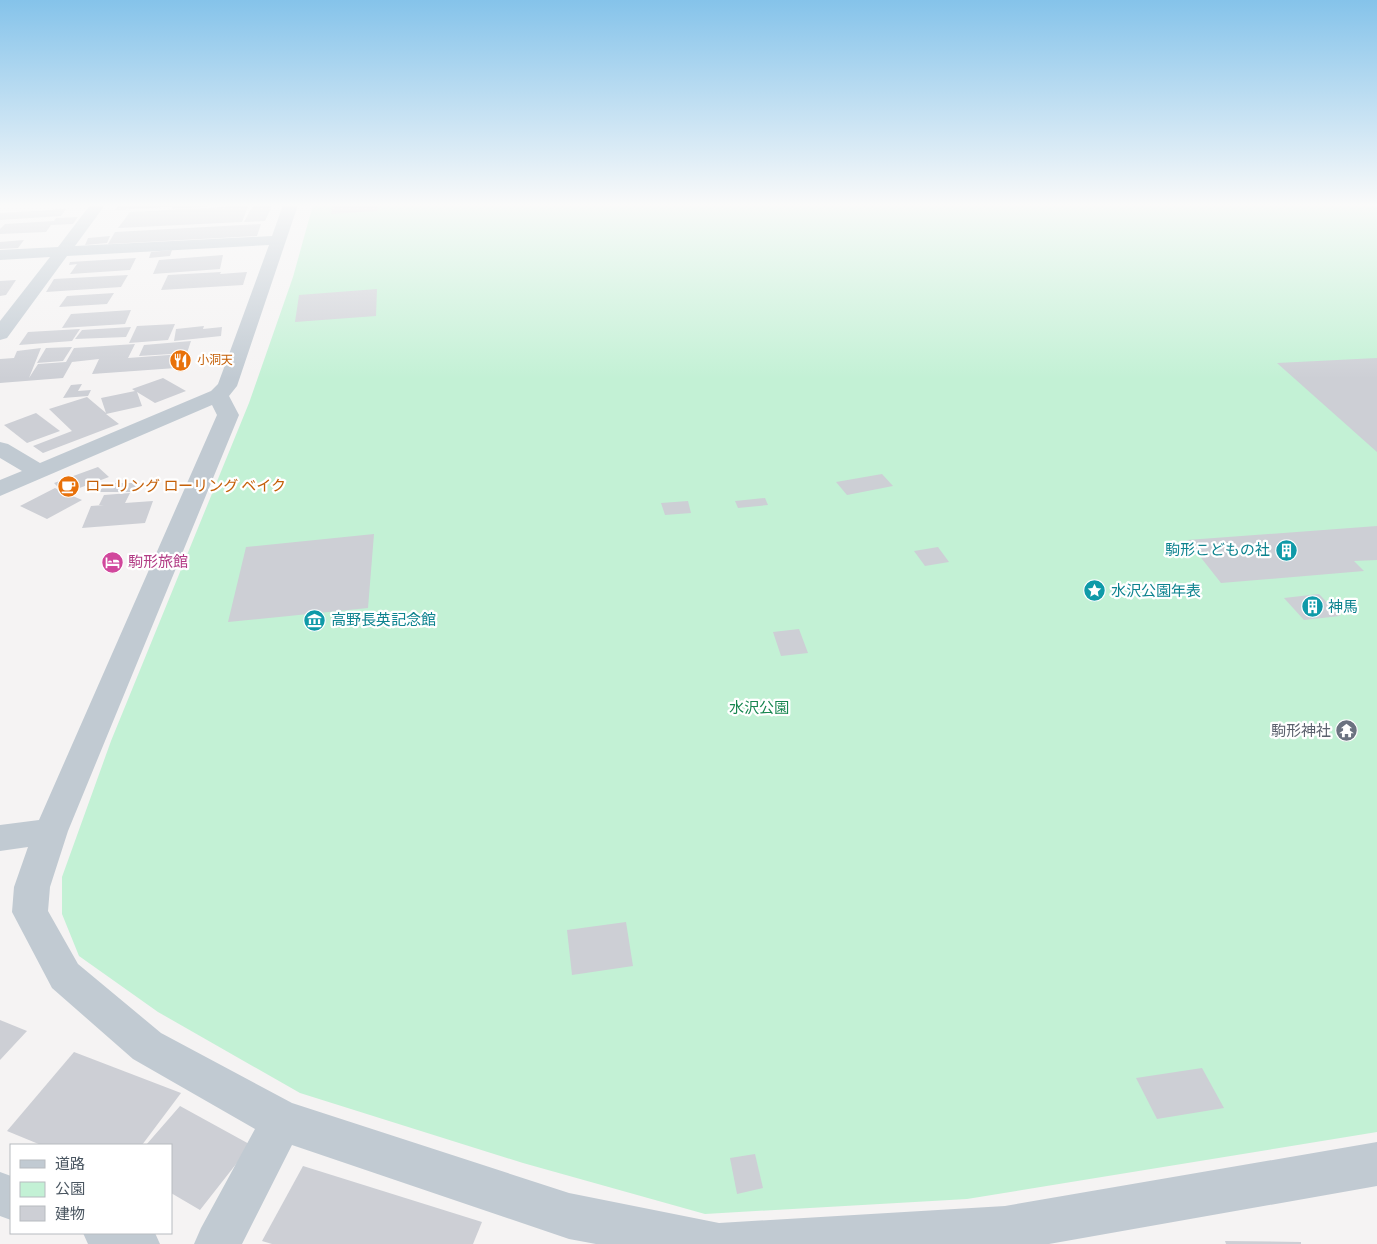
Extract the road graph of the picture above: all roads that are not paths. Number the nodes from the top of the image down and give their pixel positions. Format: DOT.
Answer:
graph roads {
  1 [pos="55,263"];
  2 [pos="271,263"];
  3 [pos="0,334"];
  4 [pos="218,395"];
  5 [pos="0,449"];
  6 [pos="39,472"];
  7 [pos="0,489"];
  8 [pos="51,831"];
  9 [pos="0,838"];
  10 [pos="282,1121"];
  11 [pos="1377,1164"];
  12 [pos="109,1234"];
  13 [pos="1006,1236"];
  14 [pos="137,1244"];
  15 [pos="217,1244"];
  16 [pos="715,1244"];
  17 [pos="722,1244"];
  1 -- 3 [label="street"];
  2 -- 4 [label="street"];
  4 -- 6 [label="street"];
  4 -- 8 [label="street"];
  5 -- 6 [label="street"];
  6 -- 7 [label="street"];
  8 -- 9 [label="street"];
  8 -- 10 [label="street"];
  10 -- 15 [label="street"];
  10 -- 16 [label="street"];
  11 -- 13 [label="street"];
  12 -- 14 [label="street"];
  13 -- 17 [label="street"];
}
